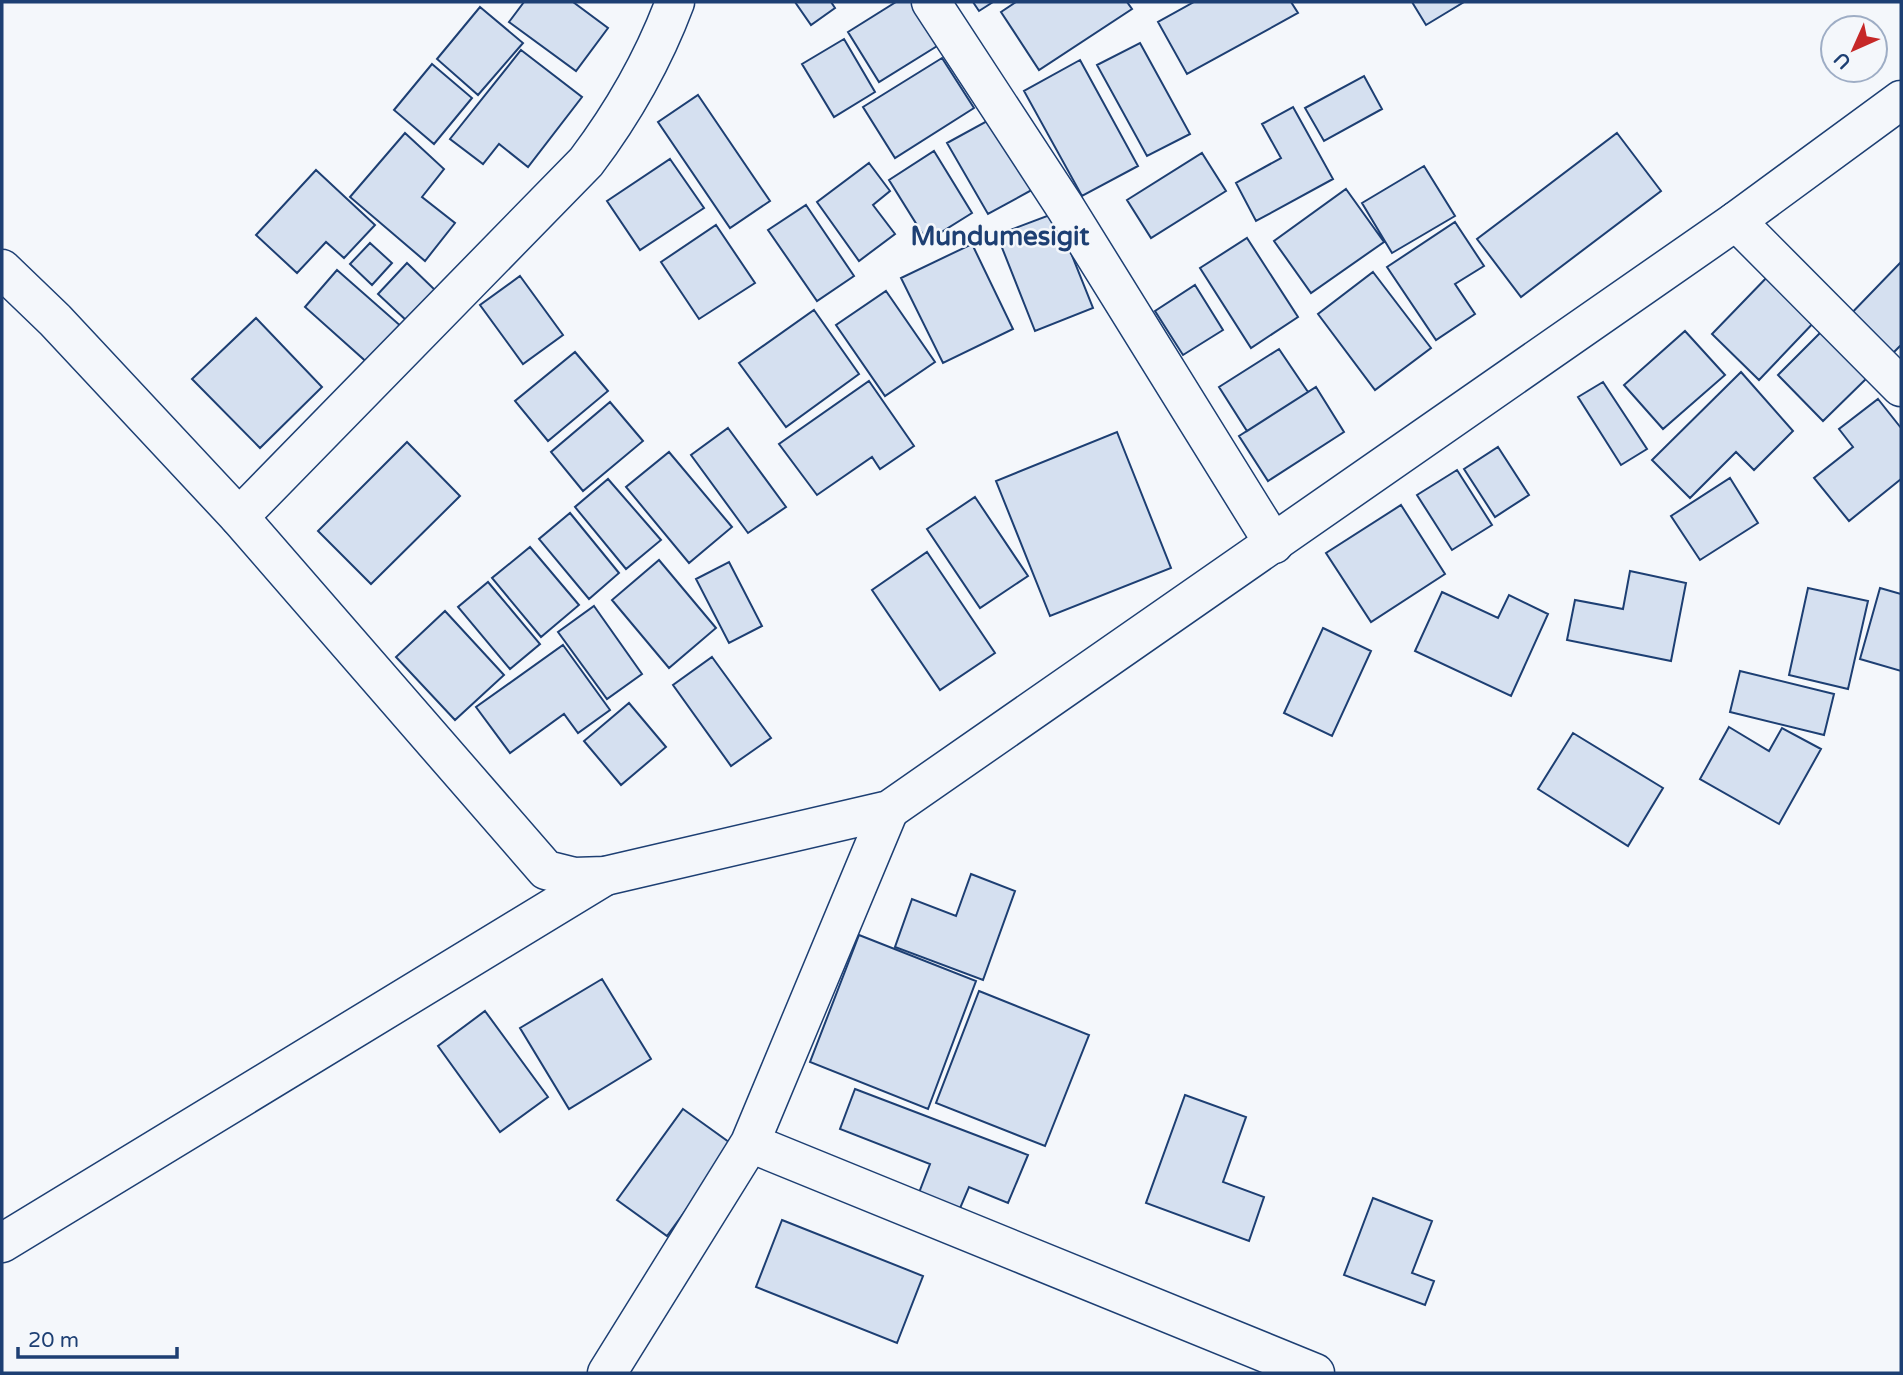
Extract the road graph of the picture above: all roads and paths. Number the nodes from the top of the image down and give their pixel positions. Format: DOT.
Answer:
graph roads {
  1 [pos="675,2"];
  2 [pos="931,2"];
  3 [pos="1901,100"];
  4 [pos="1737,221"];
  5 [pos="2,269"];
  6 [pos="1901,387"];
  7 [pos="239,517"];
  8 [pos="1274,544"];
  9 [pos="888,810"];
  10 [pos="605,876"];
  11 [pos="750,1143"];
  12 [pos="2,1243"];
  13 [pos="607,1373"];
  14 [pos="1315,1373"];
  1 -- 7 [label="street"];
  2 -- 8 [label="street"];
  3 -- 4 [label="street"];
  4 -- 6 [label="street"];
  4 -- 8 [label="street"];
  5 -- 7 [label="street"];
  7 -- 10 [label="street"];
  8 -- 9 [label="street"];
  9 -- 10 [label="street"];
  9 -- 11 [label="street"];
  10 -- 12 [label="street"];
  11 -- 13 [label="street"];
  11 -- 14 [label="street"];
}
